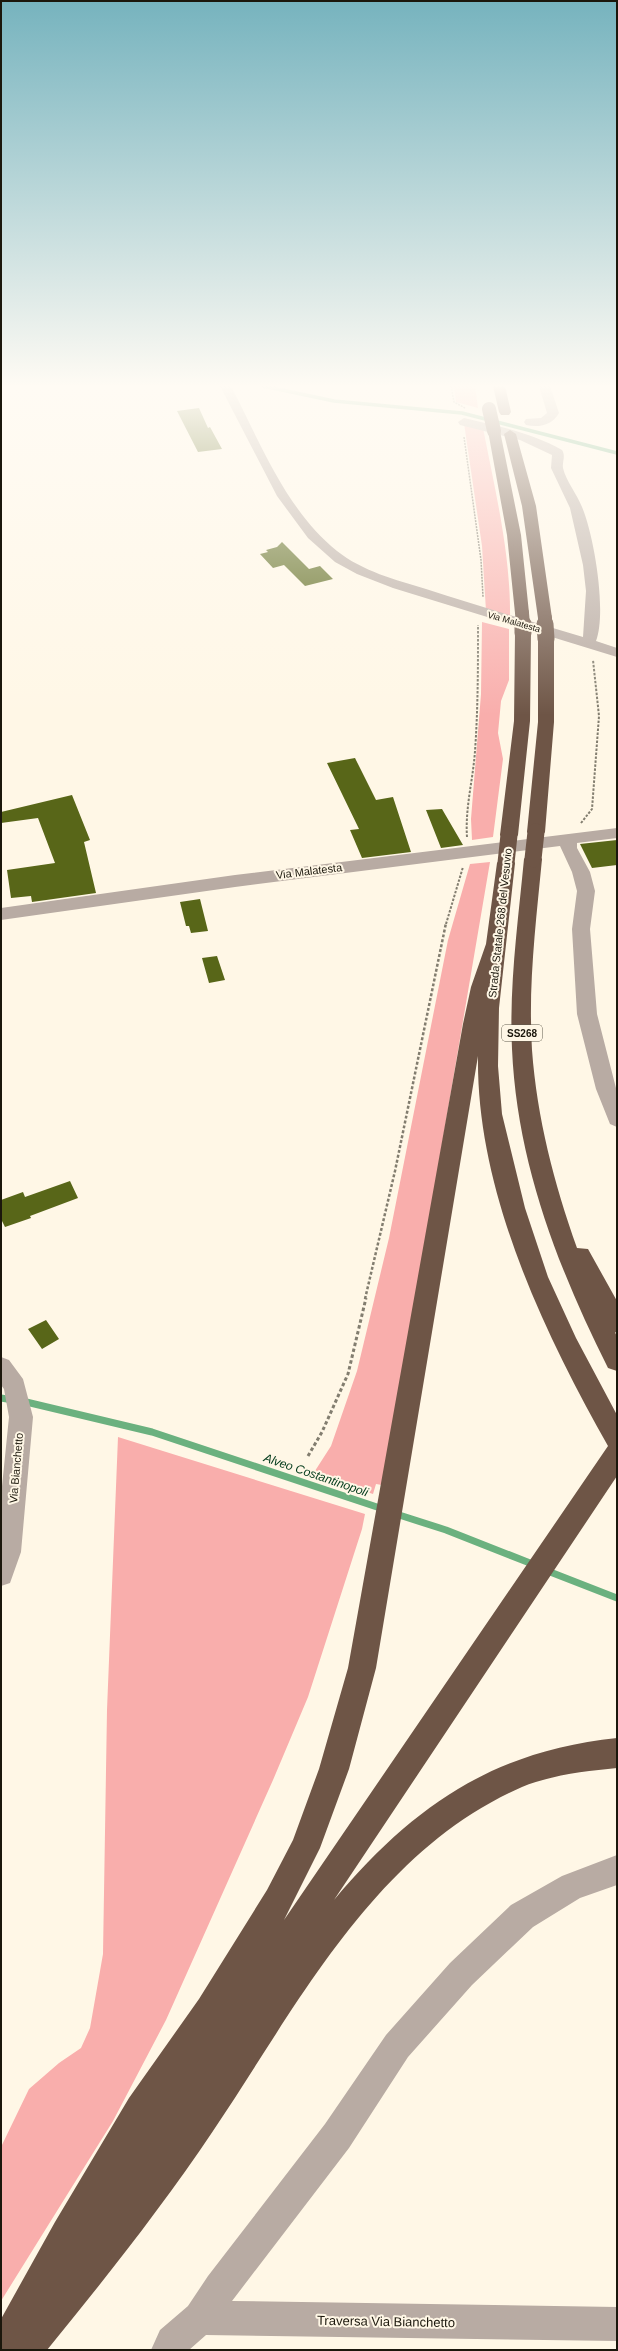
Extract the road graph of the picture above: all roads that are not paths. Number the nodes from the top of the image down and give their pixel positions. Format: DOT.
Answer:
graph roads {
  1 [pos="285,496"];
  2 [pos="506,496"];
  3 [pos="526,496"];
  4 [pos="570,496"];
  5 [pos="588,642"];
  6 [pos="617,653"];
  7 [pos="617,833"];
  8 [pos="569,838"];
  9 [pos="1,914"];
  10 [pos="495,945"];
  11 [pos="617,1119"];
  12 [pos="549,1203"];
  13 [pos="617,1323"];
  14 [pos="617,1361"];
  15 [pos="1,1367"];
  16 [pos="617,1438"];
  17 [pos="617,1454"];
  18 [pos="1,1574"];
  19 [pos="617,1753"];
  20 [pos="617,1870"];
  21 [pos="200,2318"];
  22 [pos="617,2324"];
  23 [pos="4,2350"];
  24 [pos="12,2350"];
  25 [pos="23,2350"];
  26 [pos="168,2350"];
  1 -- 5 [label="street, Via Malatesta"];
  2 -- 10 [label="highway, Strada Statale 268 del Vesuvio / SS268, bridge"];
  3 -- 12 [label="highway, SS268, bridge"];
  4 -- 5 [label="street"];
  5 -- 6 [label="street, Via Malatesta"];
  7 -- 8 [label="street, Via Malatesta"];
  8 -- 9 [label="street, Via Malatesta"];
  8 -- 11 [label="street"];
  10 -- 16 [label="highway, Strada Statale 268 del Vesuvio / SS268"];
  10 -- 23 [label="highway"];
  12 -- 13 [label="highway"];
  12 -- 14 [label="highway, SS268"];
  15 -- 18 [label="street, Via Bianchetto"];
  17 -- 24 [label="highway"];
  19 -- 25 [label="highway"];
  20 -- 21 [label="street"];
  21 -- 22 [label="street, Traversa Via Bianchetto"];
  21 -- 26 [label="street"];
}
